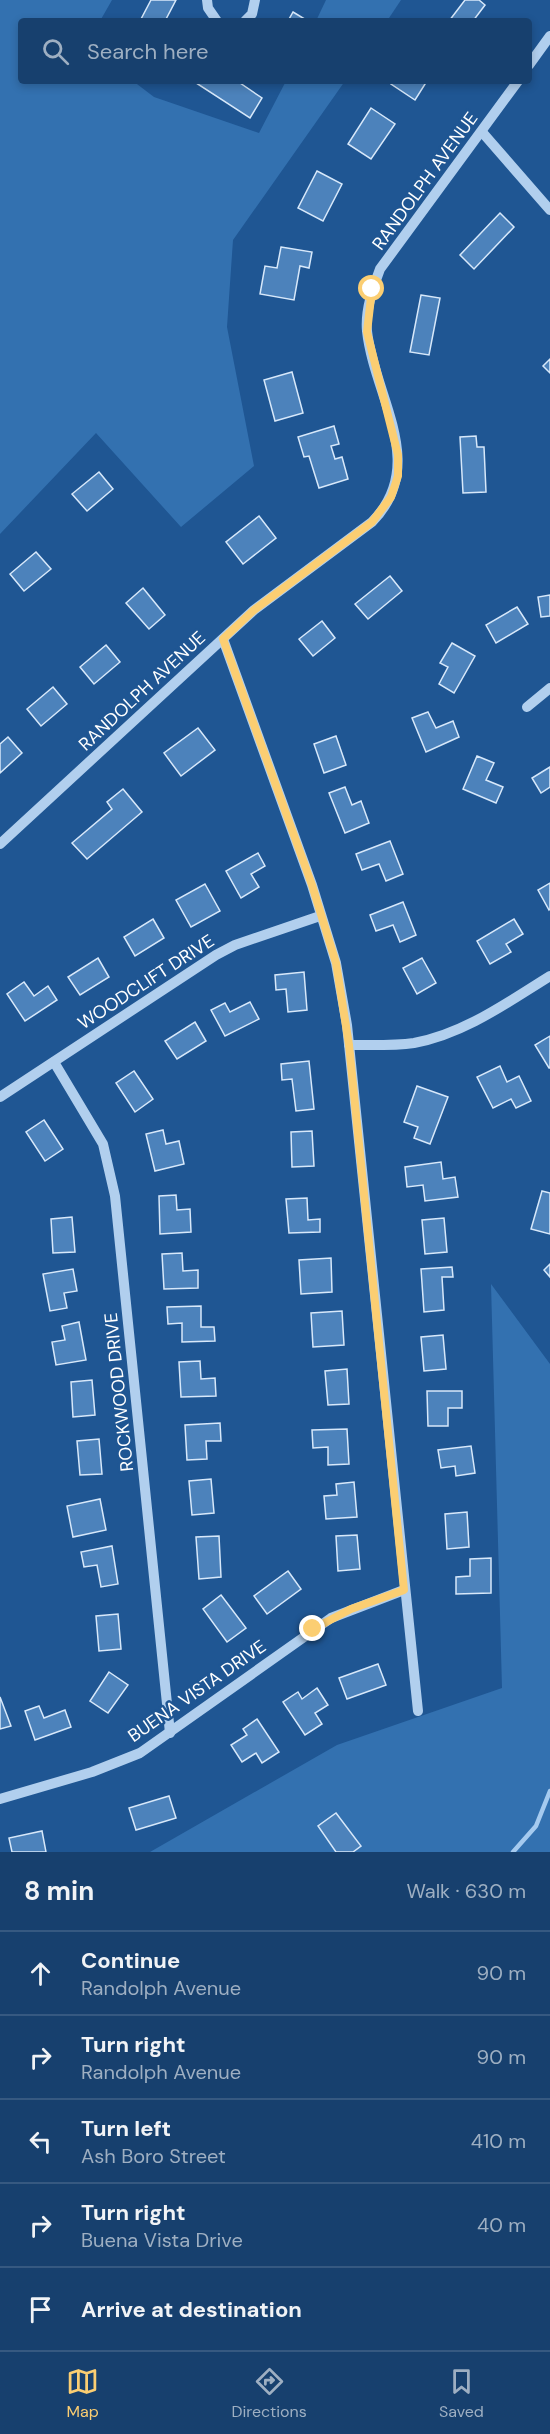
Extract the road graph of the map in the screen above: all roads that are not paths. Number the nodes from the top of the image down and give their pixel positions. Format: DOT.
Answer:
graph roads {
  1 [pos="207,0"];
  2 [pos="255,0"];
  3 [pos="215,18"];
  4 [pos="248,18"];
  5 [pos="550,36"];
  6 [pos="532,62"];
  7 [pos="516,84"];
  8 [pos="482,132"];
  9 [pos="550,210"];
  10 [pos="223,639"];
  11 [pos="550,688"];
  12 [pos="527,707"];
  13 [pos="0,844"];
  14 [pos="320,916"];
  15 [pos="550,976"];
  16 [pos="349,1045"];
  17 [pos="54,1062"];
  18 [pos="0,1097"];
  19 [pos="404,1590"];
  20 [pos="418,1711"];
  21 [pos="170,1733"];
  22 [pos="0,1799"];
  1 -- 3 [label="street"];
  2 -- 4 [label="street"];
  5 -- 6 [label="street"];
  7 -- 8 [label="street, RANDOLPH AVENUE"];
  8 -- 9 [label="street"];
  8 -- 10 [label="street, RANDOLPH AVENUE"];
  10 -- 13 [label="street, RANDOLPH AVENUE"];
  10 -- 14 [label="street"];
  11 -- 12 [label="street"];
  14 -- 16 [label="street"];
  14 -- 17 [label="street, WOODCLIFT DRIVE"];
  15 -- 16 [label="street"];
  16 -- 19 [label="street"];
  17 -- 18 [label="street, WOODCLIFT DRIVE"];
  17 -- 21 [label="street, ROCKWOOD DRIVE"];
  19 -- 20 [label="street"];
  19 -- 21 [label="street, BUENA VISTA DRIVE"];
  21 -- 22 [label="street, BUENA VISTA DRIVE"];
}
